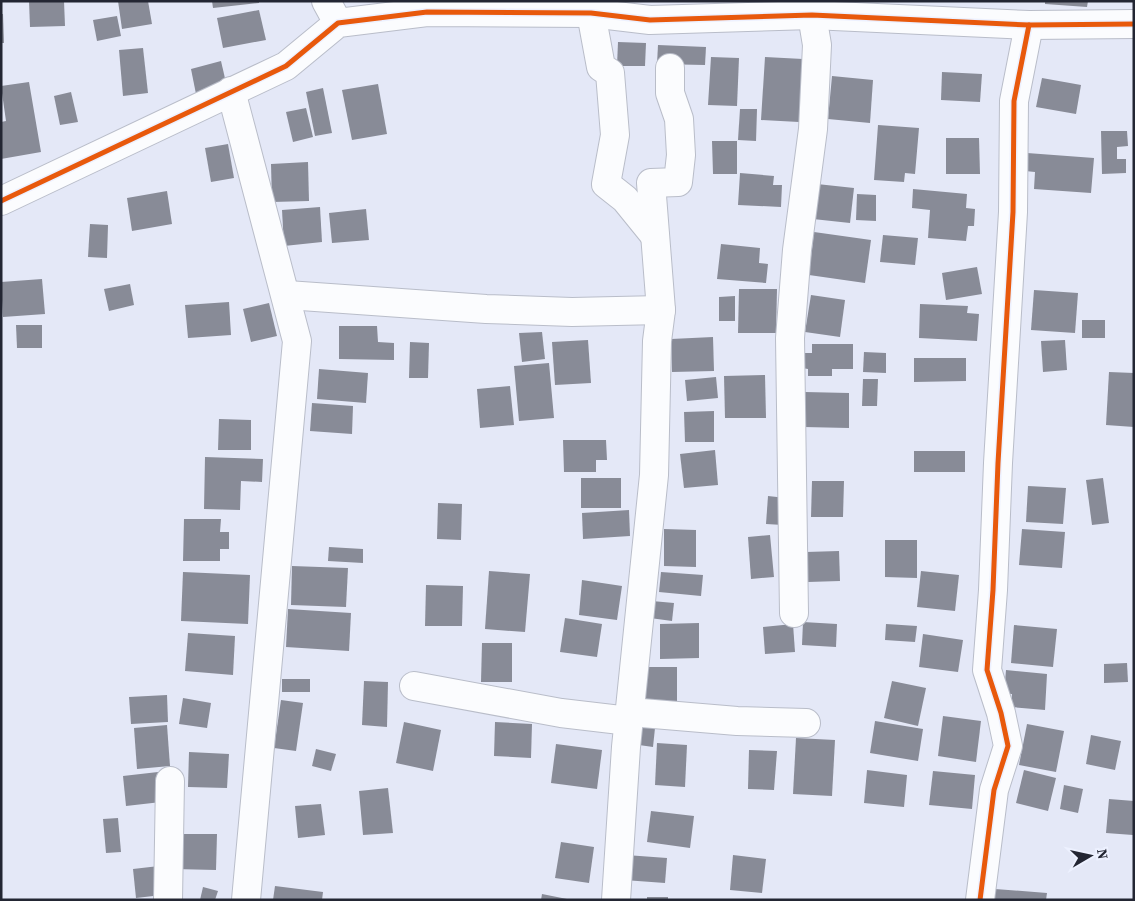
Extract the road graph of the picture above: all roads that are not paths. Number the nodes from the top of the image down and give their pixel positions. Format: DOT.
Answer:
graph roads {
  1 [pos="812,8"];
  2 [pos="332,12"];
  3 [pos="591,13"];
  4 [pos="1134,24"];
  5 [pos="1029,25"];
  6 [pos="670,68"];
  7 [pos="231,91"];
  8 [pos="1,201"];
  9 [pos="655,236"];
  10 [pos="287,295"];
  11 [pos="662,310"];
  12 [pos="794,613"];
  13 [pos="414,686"];
  14 [pos="629,717"];
  15 [pos="806,723"];
  16 [pos="170,781"];
  17 [pos="168,900"];
  18 [pos="246,900"];
  19 [pos="616,900"];
  20 [pos="980,900"];
  1 -- 3 [label="street"];
  1 -- 5 [label="street"];
  1 -- 12 [label="street"];
  2 -- 3 [label="street"];
  2 -- 7 [label="street"];
  3 -- 9 [label="street"];
  4 -- 5 [label="street"];
  5 -- 20 [label="street"];
  6 -- 9 [label="street"];
  7 -- 8 [label="street"];
  7 -- 10 [label="street"];
  9 -- 11 [label="street"];
  10 -- 11 [label="street"];
  10 -- 18 [label="street"];
  11 -- 14 [label="street"];
  13 -- 14 [label="street"];
  14 -- 15 [label="street"];
  14 -- 19 [label="street"];
  16 -- 17 [label="street"];
}
